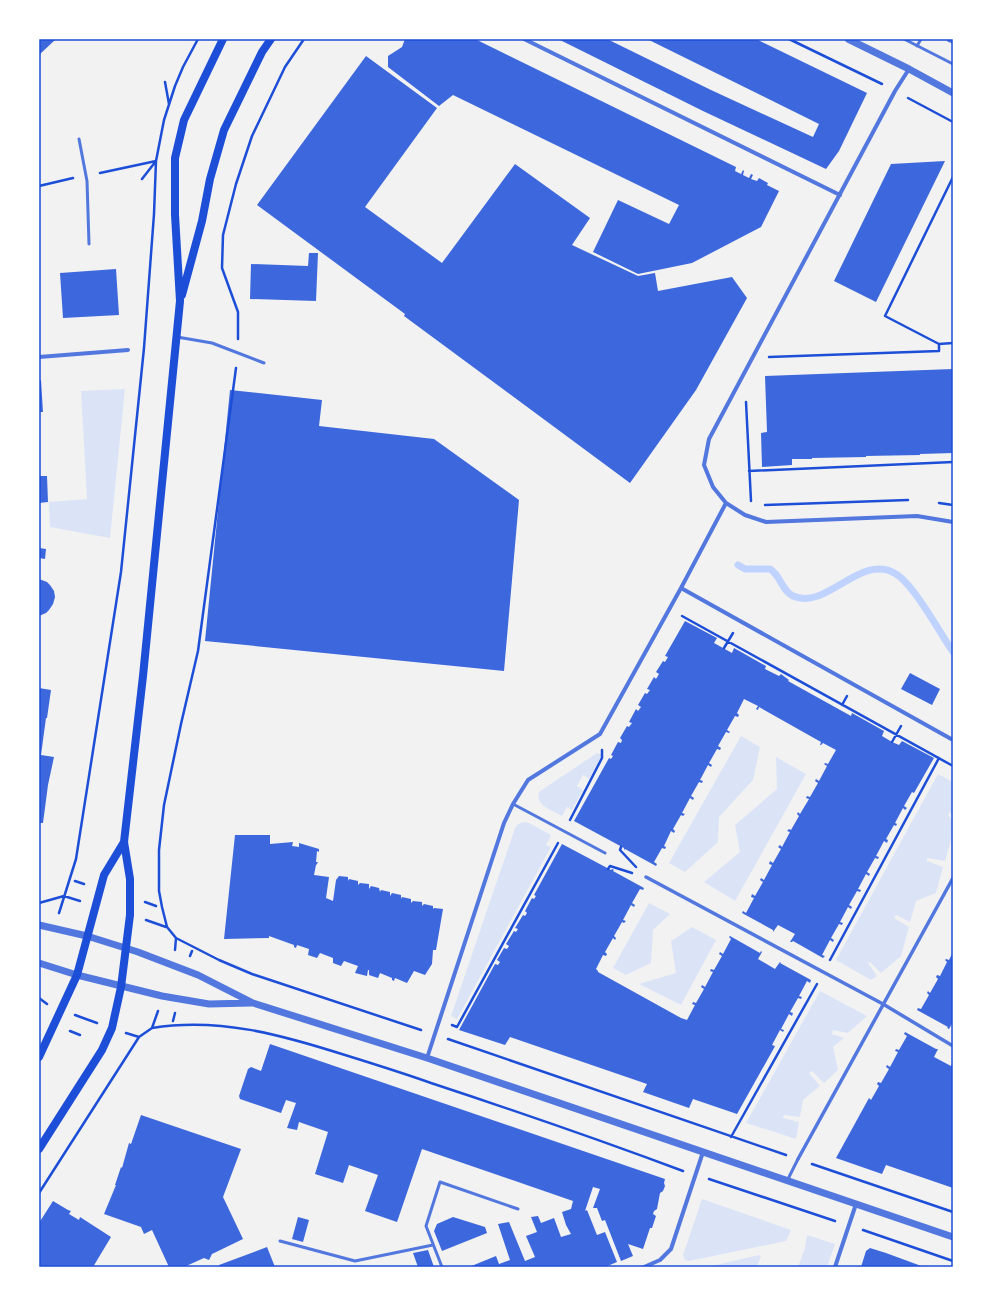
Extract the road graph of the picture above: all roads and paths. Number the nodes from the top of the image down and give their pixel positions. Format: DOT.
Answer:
graph roads {
  1 [pos="198,39"];
  2 [pos="223,39"];
  3 [pos="271,39"];
  4 [pos="304,39"];
  5 [pos="524,39"];
  6 [pos="789,39"];
  7 [pos="848,39"];
  8 [pos="904,39"];
  9 [pos="921,39"];
  10 [pos="917,46"];
  11 [pos="953,64"];
  12 [pos="909,69"];
  13 [pos="165,82"];
  14 [pos="895,91"];
  15 [pos="953,93"];
  16 [pos="169,105"];
  17 [pos="953,122"];
  18 [pos="79,139"];
  19 [pos="156,161"];
  20 [pos="953,177"];
  21 [pos="142,179"];
  22 [pos="840,195"];
  23 [pos="89,244"];
  24 [pos="180,301"];
  25 [pos="177,337"];
  26 [pos="953,343"];
  27 [pos="939,344"];
  28 [pos="128,350"];
  29 [pos="770,350"];
  30 [pos="238,353"];
  31 [pos="39,356"];
  32 [pos="264,363"];
  33 [pos="746,395"];
  34 [pos="953,462"];
  35 [pos="749,471"];
  36 [pos="912,501"];
  37 [pos="726,503"];
  38 [pos="932,503"];
  39 [pos="953,505"];
  40 [pos="751,506"];
  41 [pos="759,506"];
  42 [pos="953,522"];
  43 [pos="681,588"];
  44 [pos="669,609"];
  45 [pos="600,734"];
  46 [pos="953,740"];
  47 [pos="939,758"];
  48 [pos="953,766"];
  49 [pos="920,794"];
  50 [pos="513,804"];
  51 [pos="572,816"];
  52 [pos="576,819"];
  53 [pos="564,831"];
  54 [pos="124,842"];
  55 [pos="621,847"];
  56 [pos="605,853"];
  57 [pos="608,868"];
  58 [pos="646,877"];
  59 [pos="953,878"];
  60 [pos="75,881"];
  61 [pos="84,884"];
  62 [pos="143,902"];
  63 [pos="39,903"];
  64 [pos="156,906"];
  65 [pos="39,925"];
  66 [pos="167,927"];
  67 [pos="87,936"];
  68 [pos="176,938"];
  69 [pos="127,949"];
  70 [pos="39,963"];
  71 [pos="76,975"];
  72 [pos="121,987"];
  73 [pos="39,998"];
  74 [pos="254,1003"];
  75 [pos="883,1004"];
  76 [pos="61,1010"];
  77 [pos="439,1021"];
  78 [pos="112,1028"];
  79 [pos="152,1028"];
  80 [pos="70,1031"];
  81 [pos="435,1034"];
  82 [pos="80,1035"];
  83 [pos="953,1046"];
  84 [pos="39,1057"];
  85 [pos="427,1058"];
  86 [pos="39,1149"];
  87 [pos="703,1152"];
  88 [pos="798,1159"];
  89 [pos="695,1175"];
  90 [pos="787,1181"];
  91 [pos="39,1193"];
  92 [pos="856,1204"];
  93 [pos="518,1208"];
  94 [pos="953,1212"];
  95 [pos="849,1225"];
  96 [pos="953,1237"];
  97 [pos="280,1241"];
  98 [pos="433,1245"];
  99 [pos="953,1261"];
  100 [pos="442,1267"];
  101 [pos="644,1267"];
  102 [pos="835,1267"];
  1 -- 16 [label="path"];
  2 -- 24 [label="main road"];
  3 -- 24 [label="main road"];
  4 -- 30 [label="path"];
  5 -- 22 [label="street"];
  6 -- 14 [label="path"];
  7 -- 12 [label="street"];
  8 -- 10 [label="lane"];
  9 -- 10 [label="lane"];
  10 -- 11 [label="lane"];
  12 -- 14 [label="street"];
  12 -- 15 [label="street"];
  13 -- 16 [label="path"];
  14 -- 17 [label="path"];
  14 -- 22 [label="street"];
  16 -- 19 [label="path"];
  18 -- 23 [label="lane"];
  19 -- 21 [label="path"];
  19 -- 63 [label="path"];
  20 -- 27 [label="path"];
  22 -- 37 [label="street"];
  24 -- 25 [label="main road"];
  25 -- 30 [label="lane"];
  25 -- 54 [label="main road"];
  26 -- 27 [label="path"];
  27 -- 29 [label="path"];
  28 -- 31 [label="street"];
  30 -- 32 [label="lane"];
  30 -- 66 [label="path"];
  33 -- 35 [label="path"];
  34 -- 35 [label="path"];
  35 -- 40 [label="path"];
  36 -- 41 [label="path"];
  37 -- 42 [label="street"];
  37 -- 43 [label="street"];
  38 -- 39 [label="path"];
  43 -- 44 [label="street"];
  43 -- 46 [label="street"];
  44 -- 45 [label="street"];
  44 -- 47 [label="path"];
  45 -- 50 [label="street"];
  45 -- 51 [label="path"];
  47 -- 48 [label="path"];
  47 -- 49 [label="path"];
  50 -- 53 [label="lane"];
  50 -- 77 [label="street"];
  51 -- 52 [label="path"];
  51 -- 53 [label="path"];
  53 -- 56 [label="lane"];
  53 -- 77 [label="path"];
  54 -- 67 [label="main road"];
  54 -- 69 [label="main road"];
  55 -- 58 [label="path"];
  57 -- 58 [label="path"];
  58 -- 75 [label="street"];
  59 -- 75 [label="street"];
  60 -- 61 [label="path"];
  62 -- 64 [label="path"];
  65 -- 67 [label="street"];
  67 -- 69 [label="street"];
  67 -- 71 [label="main road"];
  68 -- 81 [label="path"];
  69 -- 72 [label="main road"];
  69 -- 74 [label="street"];
  70 -- 71 [label="street"];
  71 -- 72 [label="street"];
  71 -- 76 [label="main road"];
  72 -- 74 [label="street"];
  72 -- 78 [label="main road"];
  73 -- 76 [label="path"];
  74 -- 85 [label="street"];
  75 -- 83 [label="street"];
  75 -- 88 [label="street"];
  76 -- 78 [label="path"];
  76 -- 84 [label="main road"];
  77 -- 81 [label="street"];
  78 -- 86 [label="main road"];
  78 -- 91 [label="path"];
  79 -- 89 [label="path"];
  80 -- 82 [label="path"];
  81 -- 85 [label="street"];
  81 -- 88 [label="path"];
  85 -- 87 [label="street"];
  87 -- 89 [label="street"];
  87 -- 90 [label="street"];
  88 -- 90 [label="lane"];
  88 -- 94 [label="path"];
  89 -- 95 [label="path"];
  89 -- 101 [label="street"];
  90 -- 92 [label="street"];
  92 -- 95 [label="street"];
  92 -- 96 [label="street"];
  93 -- 98 [label="lane"];
  95 -- 99 [label="path"];
  95 -- 102 [label="street"];
  97 -- 98 [label="lane"];
  98 -- 100 [label="lane"];
}
